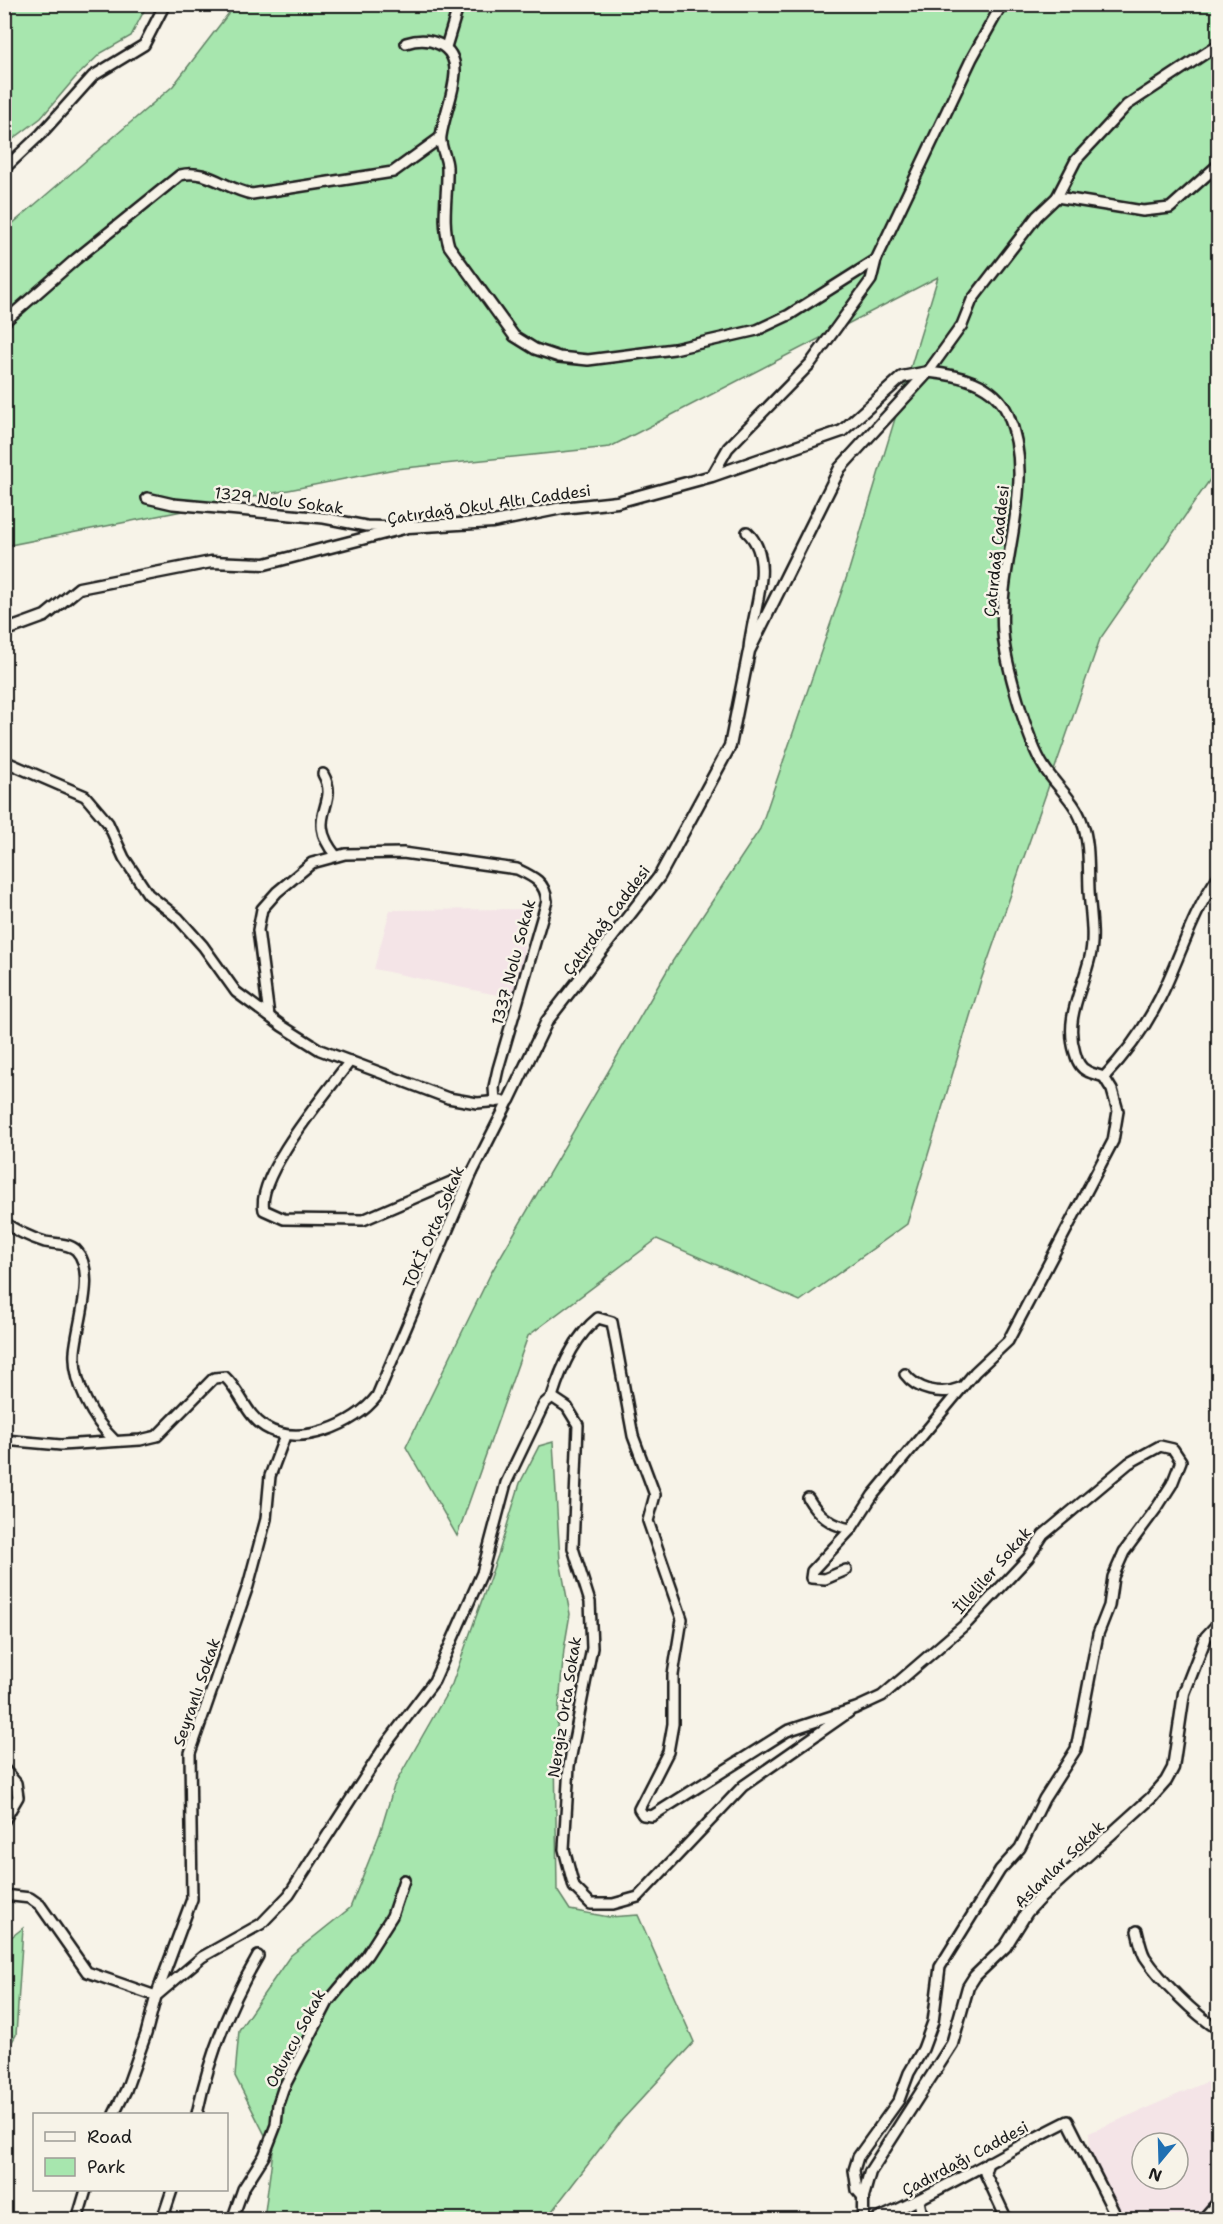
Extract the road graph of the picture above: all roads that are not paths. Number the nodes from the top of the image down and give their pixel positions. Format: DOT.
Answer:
graph roads {
  1 [pos="165,4"];
  2 [pos="459,4"];
  3 [pos="1002,4"];
  4 [pos="406,43"];
  5 [pos="1218,45"];
  6 [pos="446,47"];
  7 [pos="440,138"];
  8 [pos="1218,165"];
  9 [pos="4,169"];
  10 [pos="1057,198"];
  11 [pos="876,260"];
  12 [pos="4,322"];
  13 [pos="928,372"];
  14 [pos="712,476"];
  15 [pos="147,498"];
  16 [pos="408,527"];
  17 [pos="747,532"];
  18 [pos="4,631"];
  19 [pos="748,651"];
  20 [pos="4,761"];
  21 [pos="323,774"];
  22 [pos="336,856"];
  23 [pos="1218,877"];
  24 [pos="269,1016"];
  25 [pos="350,1062"];
  26 [pos="1104,1077"];
  27 [pos="509,1100"];
  28 [pos="495,1102"];
  29 [pos="472,1173"];
  30 [pos="4,1222"];
  31 [pos="905,1374"];
  32 [pos="962,1387"];
  33 [pos="552,1397"];
  34 [pos="285,1436"];
  35 [pos="4,1440"];
  36 [pos="116,1441"];
  37 [pos="808,1498"];
  38 [pos="851,1529"];
  39 [pos="846,1570"];
  40 [pos="1218,1624"];
  41 [pos="856,1708"];
  42 [pos="4,1769"];
  43 [pos="4,1821"];
  44 [pos="404,1880"];
  45 [pos="4,1895"];
  46 [pos="1137,1931"];
  47 [pos="258,1956"];
  48 [pos="156,1996"];
  49 [pos="1218,2029"];
  50 [pos="115,2113"];
  51 [pos="197,2113"];
  52 [pos="988,2163"];
  53 [pos="86,2191"];
  54 [pos="172,2191"];
  55 [pos="863,2197"];
  56 [pos="919,2201"];
  57 [pos="1218,2202"];
  58 [pos="76,2220"];
  59 [pos="162,2220"];
  60 [pos="232,2220"];
  61 [pos="863,2220"];
  62 [pos="875,2220"];
  63 [pos="923,2220"];
  64 [pos="1007,2220"];
  65 [pos="1118,2220"];
  66 [pos="1202,2220"];
  1 -- 9 [label="street"];
  2 -- 6 [label="street"];
  3 -- 11 [label="street"];
  4 -- 6 [label="street"];
  5 -- 10 [label="street"];
  6 -- 7 [label="street"];
  7 -- 11 [label="street"];
  7 -- 12 [label="street"];
  8 -- 10 [label="street"];
  10 -- 13 [label="street"];
  11 -- 14 [label="street"];
  13 -- 14 [label="street, Çatırdağ Okul Altı Caddesi"];
  13 -- 19 [label="street, Çatırdağ Caddesi"];
  13 -- 26 [label="street, Çatırdağ Caddesi"];
  14 -- 16 [label="street, Çatırdağ Okul Altı Caddesi"];
  15 -- 16 [label="street, 1329 Nolu Sokak"];
  16 -- 18 [label="street, Çatırdağ Okul Altı Caddesi"];
  17 -- 19 [label="street"];
  19 -- 27 [label="street, Çatırdağ Caddesi"];
  20 -- 24 [label="street"];
  21 -- 22 [label="street"];
  22 -- 24 [label="street, 1337 Nolu Sokak"];
  22 -- 28 [label="street, 1337 Nolu Sokak"];
  23 -- 26 [label="street"];
  24 -- 25 [label="street"];
  25 -- 28 [label="street"];
  25 -- 29 [label="street"];
  26 -- 32 [label="street"];
  27 -- 28 [label="street"];
  27 -- 29 [label="street, TOKİ Orta Sokak"];
  29 -- 34 [label="street, TOKİ Orta Sokak"];
  30 -- 36 [label="street"];
  31 -- 32 [label="street"];
  32 -- 38 [label="street"];
  33 -- 41 [label="street, İlleliler Sokak"];
  33 -- 41 [label="street, Nergiz Orta Sokak"];
  33 -- 48 [label="street"];
  34 -- 36 [label="street"];
  34 -- 48 [label="street, Seyranlı Sokak"];
  35 -- 36 [label="street"];
  37 -- 38 [label="street"];
  38 -- 39 [label="street"];
  40 -- 55 [label="street, Aslanlar Sokak"];
  41 -- 55 [label="street, İlleliler Sokak"];
  42 -- 43 [label="street"];
  44 -- 60 [label="street, Oduncu Sokak"];
  45 -- 48 [label="street"];
  46 -- 49 [label="street"];
  47 -- 51 [label="street"];
  48 -- 50 [label="street"];
  52 -- 56 [label="street, Çadırdağı Caddesi"];
  52 -- 64 [label="street"];
  52 -- 65 [label="street, Çadırdağı Caddesi"];
  53 -- 58 [label="street"];
  54 -- 59 [label="street"];
  55 -- 61 [label="street, Aslanlar Sokak"];
  56 -- 62 [label="street, Çadırdağı Caddesi"];
  56 -- 63 [label="street"];
  57 -- 66 [label="street"];
}
